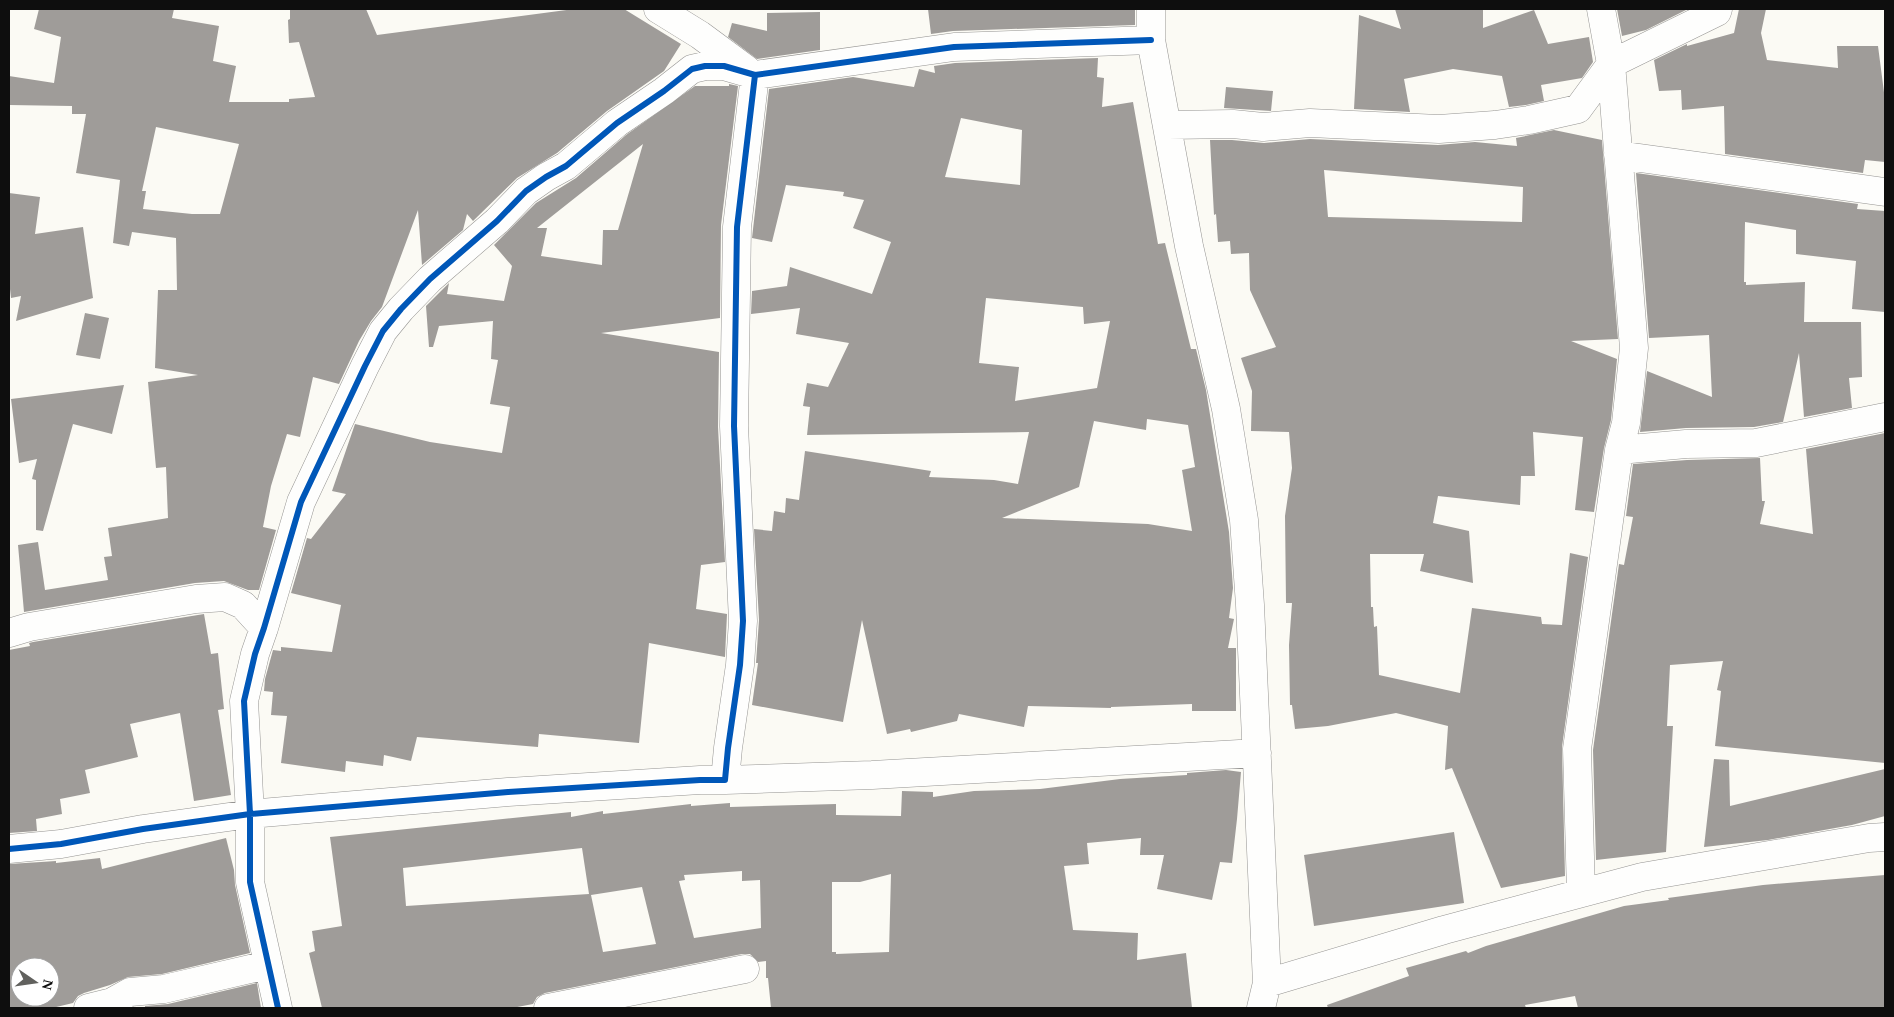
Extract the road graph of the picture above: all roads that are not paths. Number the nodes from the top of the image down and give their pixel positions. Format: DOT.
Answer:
graph roads {
  1 [pos="658,9"];
  2 [pos="1151,9"];
  3 [pos="1601,9"];
  4 [pos="1718,9"];
  5 [pos="1151,40"];
  6 [pos="1611,64"];
  7 [pos="755,76"];
  8 [pos="1168,125"];
  9 [pos="1618,154"];
  10 [pos="1885,192"];
  11 [pos="1885,416"];
  12 [pos="1619,450"];
  13 [pos="264,628"];
  14 [pos="9,633"];
  15 [pos="1257,753"];
  16 [pos="725,780"];
  17 [pos="250,814"];
  18 [pos="1885,837"];
  19 [pos="9,849"];
  20 [pos="1582,893"];
  21 [pos="267,965"];
  22 [pos="745,969"];
  23 [pos="1264,996"];
  24 [pos="88,1008"];
  25 [pos="278,1008"];
  26 [pos="548,1008"];
  1 -- 7 [label="street"];
  2 -- 5 [label="street"];
  3 -- 6 [label="street"];
  4 -- 6 [label="street"];
  5 -- 7 [label="street"];
  5 -- 8 [label="street"];
  6 -- 8 [label="street"];
  6 -- 9 [label="street"];
  7 -- 13 [label="street"];
  7 -- 16 [label="street"];
  8 -- 15 [label="street"];
  9 -- 10 [label="street"];
  9 -- 12 [label="street"];
  11 -- 12 [label="street"];
  12 -- 20 [label="street"];
  13 -- 14 [label="street"];
  13 -- 17 [label="street"];
  15 -- 16 [label="street"];
  15 -- 23 [label="street"];
  16 -- 17 [label="street"];
  17 -- 19 [label="street"];
  17 -- 21 [label="street"];
  18 -- 20 [label="street"];
  20 -- 23 [label="street"];
  21 -- 24 [label="street"];
  21 -- 25 [label="street"];
  22 -- 26 [label="street"];
}
